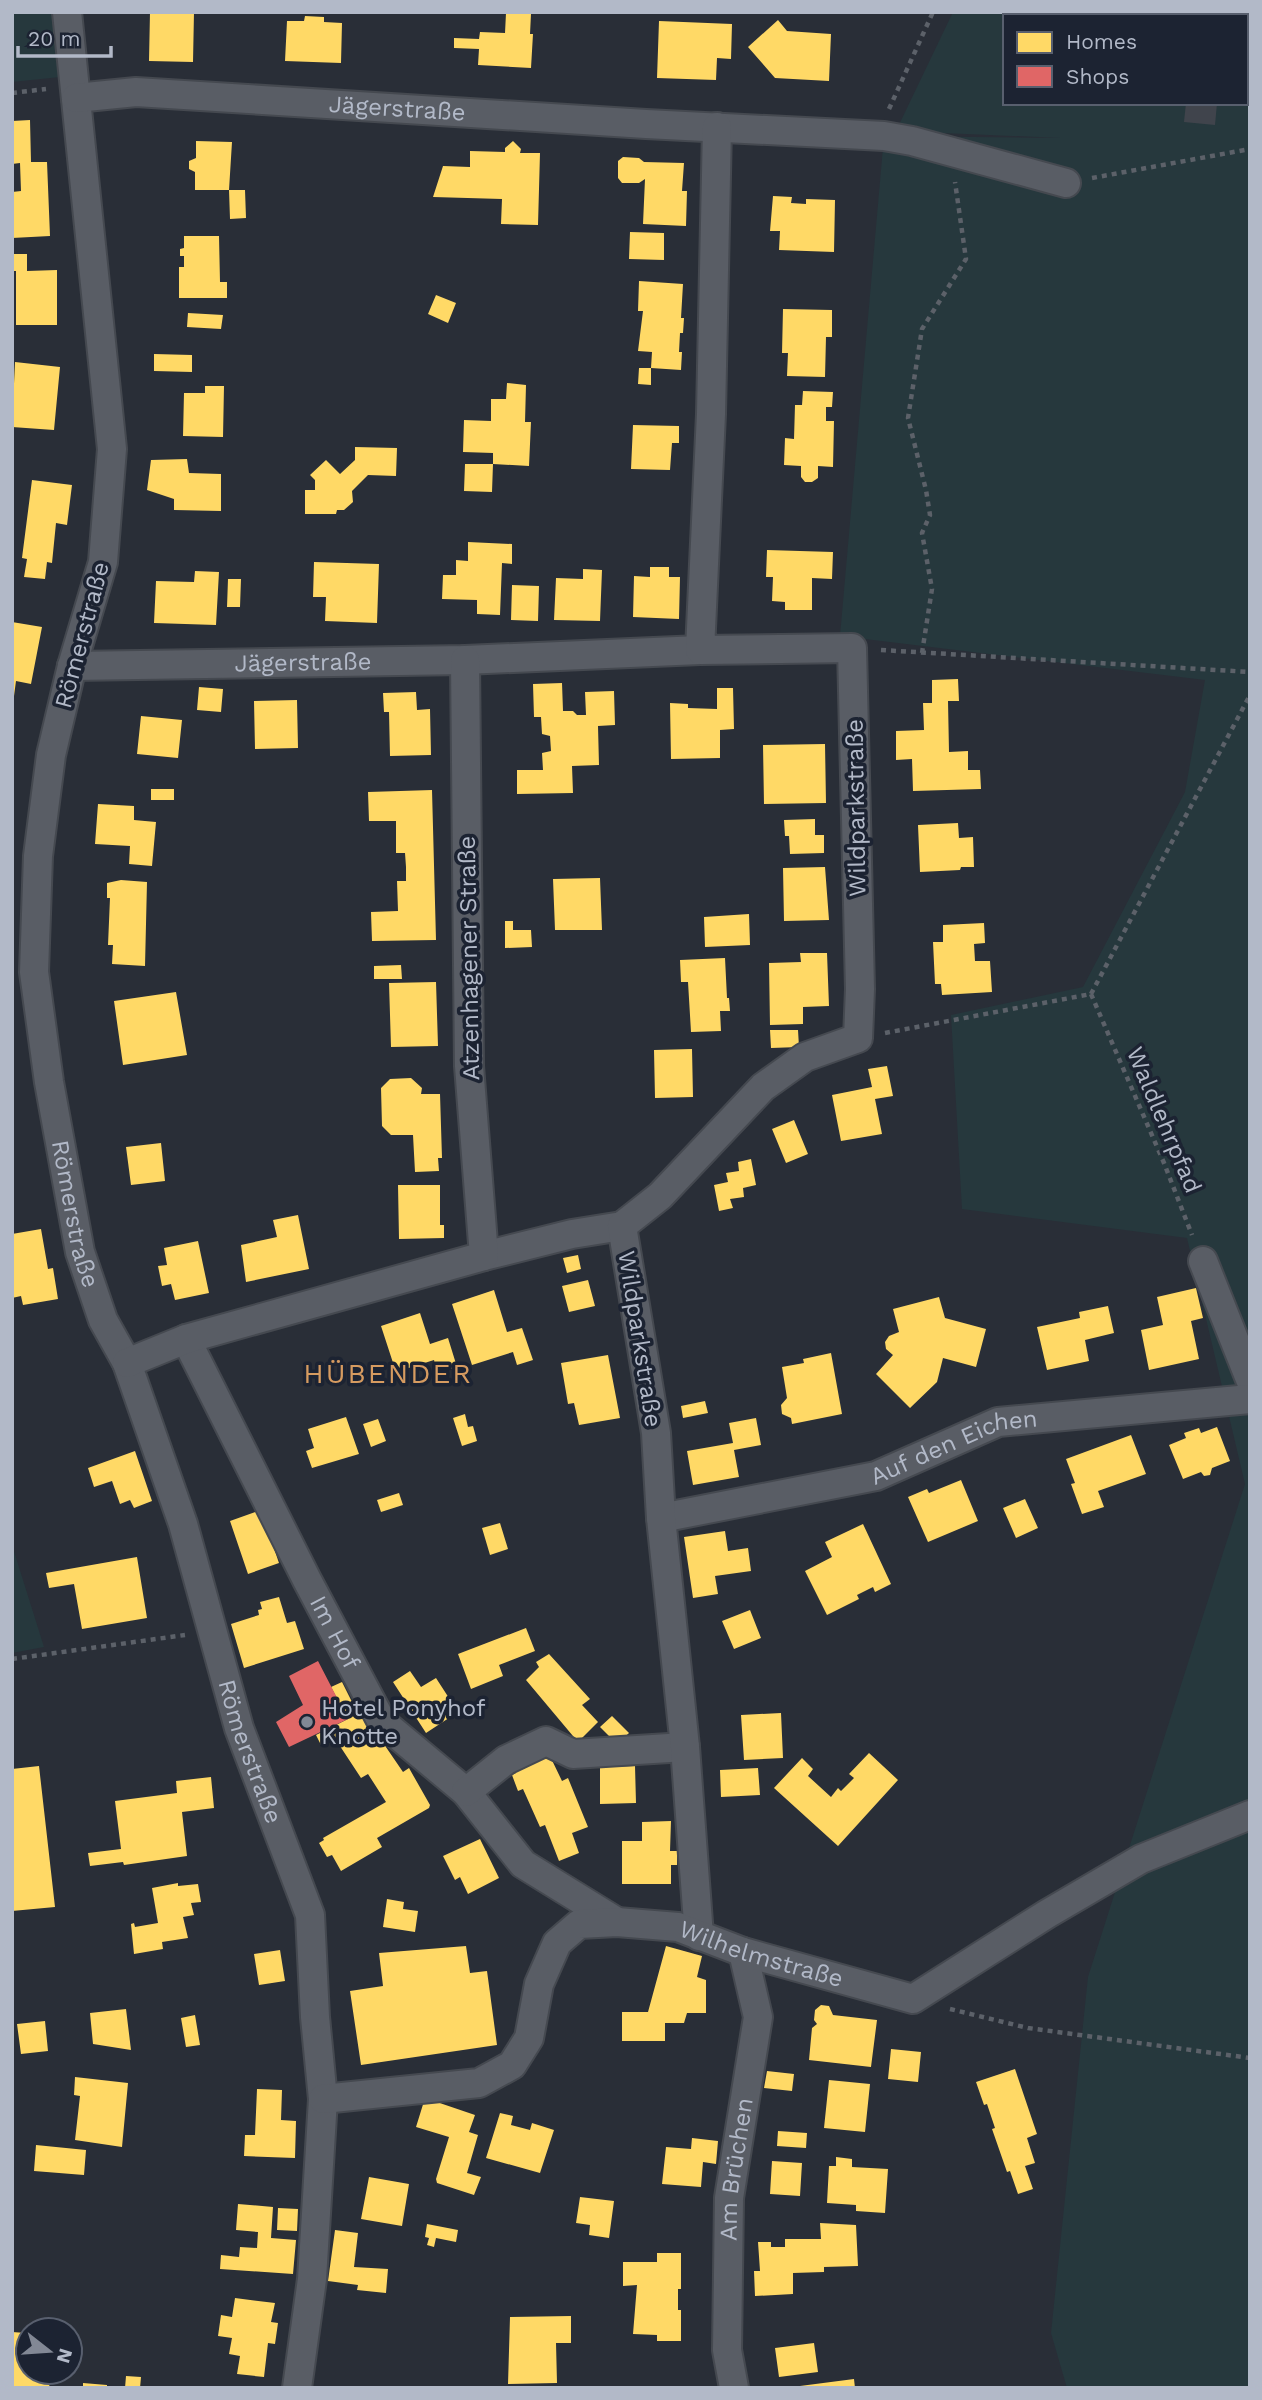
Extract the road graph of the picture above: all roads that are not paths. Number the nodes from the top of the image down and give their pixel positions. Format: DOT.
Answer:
graph roads {
  1 [pos="67,12"];
  2 [pos="76,98"];
  3 [pos="717,127"];
  4 [pos="1066,183"];
  5 [pos="852,648"];
  6 [pos="700,650"];
  7 [pos="465,660"];
  8 [pos="72,666"];
  9 [pos="622,1226"];
  10 [pos="484,1256"];
  11 [pos="1203,1261"];
  12 [pos="186,1339"];
  13 [pos="127,1363"];
  14 [pos="1250,1379"];
  15 [pos="1250,1399"];
  16 [pos="661,1518"];
  17 [pos="685,1747"];
  18 [pos="466,1792"];
  19 [pos="1250,1815"];
  20 [pos="617,1922"];
  21 [pos="699,1936"];
  22 [pos="743,1952"];
  23 [pos="323,2099"];
  24 [pos="297,2388"];
  25 [pos="734,2388"];
  1 -- 2 [label="street, Römerstraße"];
  2 -- 3 [label="street, Jägerstraße"];
  2 -- 8 [label="street, Römerstraße"];
  3 -- 4 [label="street, Jägerstraße"];
  3 -- 6 [label="street"];
  5 -- 6 [label="street, Jägerstraße"];
  5 -- 9 [label="street, Wildparkstraße"];
  6 -- 7 [label="street, Jägerstraße"];
  7 -- 8 [label="street, Jägerstraße"];
  7 -- 10 [label="street, Atzenhagener Straße"];
  8 -- 13 [label="street, Römerstraße"];
  9 -- 10 [label="street"];
  9 -- 16 [label="street, Wildparkstraße"];
  10 -- 12 [label="street"];
  11 -- 14 [label="street"];
  12 -- 13 [label="street"];
  12 -- 18 [label="street, Im Hof"];
  13 -- 23 [label="street, Römerstraße"];
  15 -- 16 [label="street, Auf den Eichen"];
  16 -- 17 [label="street, Wildparkstraße"];
  17 -- 18 [label="street"];
  17 -- 21 [label="street, Wildparkstraße"];
  18 -- 20 [label="street, Im Hof"];
  19 -- 22 [label="street, Wilhelmstraße"];
  20 -- 21 [label="street, Wilhelmstraße"];
  20 -- 23 [label="street, Wilhelmstraße"];
  21 -- 22 [label="street, Wilhelmstraße"];
  22 -- 25 [label="street, Am Brüchen"];
  23 -- 24 [label="street, Römerstraße"];
}
